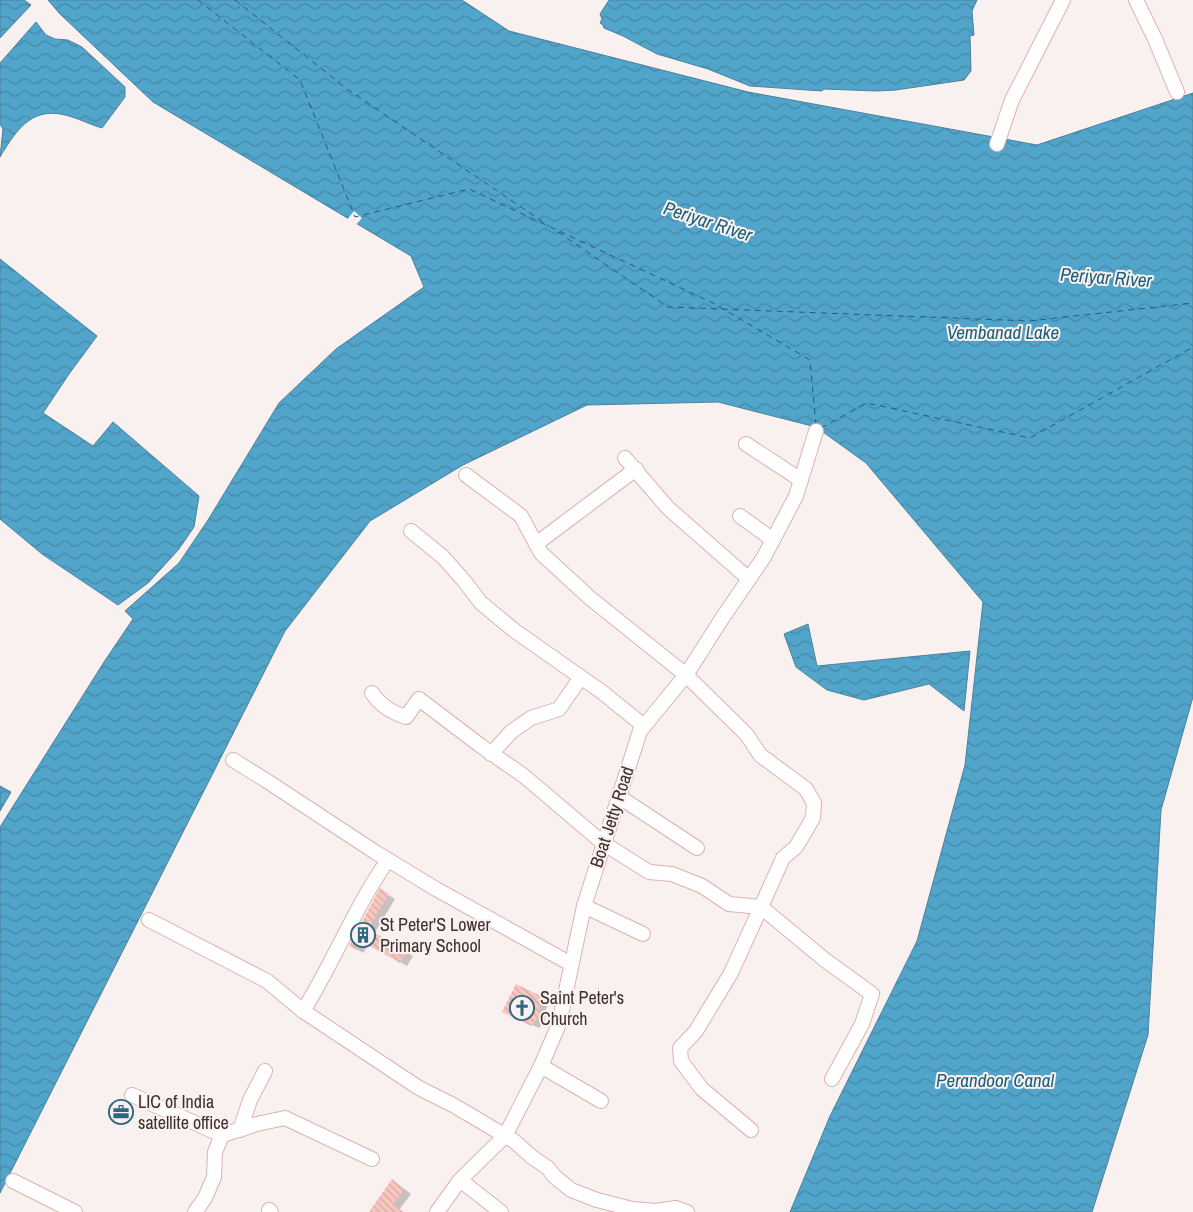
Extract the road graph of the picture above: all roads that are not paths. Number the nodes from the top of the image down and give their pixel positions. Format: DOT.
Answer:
graph roads {
  1 [pos="1063,0"];
  2 [pos="1136,0"];
  3 [pos="1177,92"];
  4 [pos="997,144"];
  5 [pos="816,431"];
  6 [pos="746,444"];
  7 [pos="625,458"];
  8 [pos="636,469"];
  9 [pos="466,475"];
  10 [pos="801,480"];
  11 [pos="740,516"];
  12 [pos="411,531"];
  13 [pos="773,540"];
  14 [pos="536,544"];
  15 [pos="749,579"];
  16 [pos="686,675"];
  17 [pos="582,678"];
  18 [pos="372,694"];
  19 [pos="644,726"];
  20 [pos="491,754"];
  21 [pos="233,760"];
  22 [pos="618,796"];
  23 [pos="603,842"];
  24 [pos="697,848"];
  25 [pos="388,860"];
  26 [pos="584,906"];
  27 [pos="761,907"];
  28 [pos="149,920"];
  29 [pos="643,934"];
  30 [pos="571,964"];
  31 [pos="303,1011"];
  32 [pos="541,1066"];
  33 [pos="265,1071"];
  34 [pos="832,1079"];
  35 [pos="132,1095"];
  36 [pos="601,1101"];
  37 [pos="240,1130"];
  38 [pos="751,1130"];
  39 [pos="222,1135"];
  40 [pos="505,1136"];
  41 [pos="372,1159"];
  42 [pos="460,1180"];
  43 [pos="13,1181"];
  44 [pos="75,1212"];
  45 [pos="195,1212"];
  46 [pos="437,1212"];
  47 [pos="501,1212"];
  48 [pos="687,1212"];
  1 -- 4 [label="street"];
  2 -- 3 [label="street"];
  5 -- 10 [label="street, Boat Jetty Road"];
  6 -- 10 [label="street"];
  7 -- 8 [label="street"];
  8 -- 14 [label="street"];
  8 -- 15 [label="street"];
  9 -- 14 [label="street"];
  10 -- 13 [label="street, Boat Jetty Road"];
  11 -- 13 [label="street"];
  12 -- 17 [label="street"];
  13 -- 15 [label="street, Boat Jetty Road"];
  14 -- 16 [label="street"];
  15 -- 16 [label="street, Boat Jetty Road"];
  16 -- 19 [label="street, Boat Jetty Road"];
  16 -- 27 [label="street"];
  17 -- 19 [label="street"];
  17 -- 20 [label="street"];
  18 -- 20 [label="street"];
  19 -- 22 [label="street, Boat Jetty Road"];
  20 -- 23 [label="street"];
  21 -- 25 [label="street"];
  22 -- 23 [label="street, Boat Jetty Road"];
  22 -- 24 [label="street"];
  23 -- 26 [label="street, Boat Jetty Road"];
  23 -- 27 [label="street"];
  25 -- 30 [label="street"];
  25 -- 31 [label="street"];
  26 -- 29 [label="street"];
  26 -- 30 [label="street, Boat Jetty Road"];
  27 -- 34 [label="street"];
  27 -- 38 [label="street"];
  28 -- 31 [label="street"];
  30 -- 32 [label="street, Boat Jetty Road"];
  31 -- 40 [label="street"];
  32 -- 36 [label="street"];
  32 -- 40 [label="street, Boat Jetty Road"];
  33 -- 37 [label="street"];
  35 -- 39 [label="street"];
  37 -- 39 [label="street"];
  37 -- 41 [label="street"];
  39 -- 45 [label="street"];
  40 -- 42 [label="street, Boat Jetty Road"];
  40 -- 48 [label="street"];
  42 -- 46 [label="street, Boat Jetty Road"];
  42 -- 47 [label="street"];
  43 -- 44 [label="street"];
}
